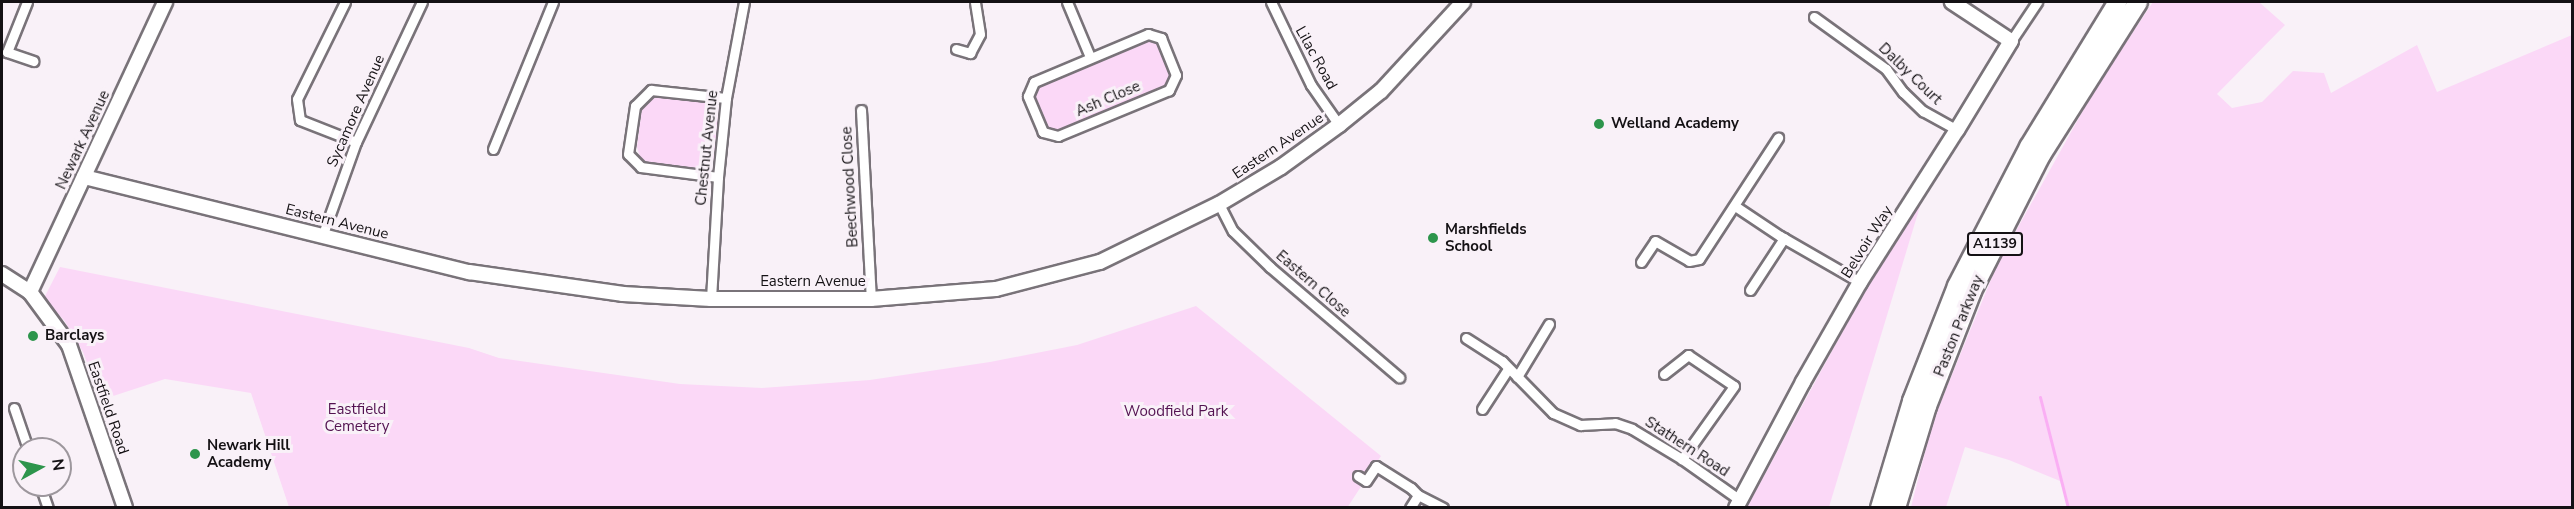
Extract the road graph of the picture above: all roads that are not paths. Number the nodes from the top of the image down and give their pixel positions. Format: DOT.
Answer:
graph roads {
  1 [pos="27,2"];
  2 [pos="165,2"];
  3 [pos="345,2"];
  4 [pos="422,2"];
  5 [pos="553,2"];
  6 [pos="744,2"];
  7 [pos="975,2"];
  8 [pos="1067,2"];
  9 [pos="1271,2"];
  10 [pos="1463,2"];
  11 [pos="1952,2"];
  12 [pos="2037,2"];
  13 [pos="2118,2"];
  14 [pos="2138,2"];
  15 [pos="1814,17"];
  16 [pos="2010,41"];
  17 [pos="956,49"];
  18 [pos="1090,57"];
  19 [pos="33,61"];
  20 [pos="726,98"];
  21 [pos="861,110"];
  22 [pos="1339,125"];
  23 [pos="1958,130"];
  24 [pos="1778,138"];
  25 [pos="356,142"];
  26 [pos="493,149"];
  27 [pos="84,177"];
  28 [pos="718,177"];
  29 [pos="1219,204"];
  30 [pos="1735,206"];
  31 [pos="323,234"];
  32 [pos="1784,238"];
  33 [pos="1641,262"];
  34 [pos="2,273"];
  35 [pos="1860,282"];
  36 [pos="1750,290"];
  37 [pos="30,292"];
  38 [pos="711,299"];
  39 [pos="871,299"];
  40 [pos="1549,324"];
  41 [pos="1467,338"];
  42 [pos="1508,369"];
  43 [pos="1664,374"];
  44 [pos="1399,377"];
  45 [pos="1517,377"];
  46 [pos="14,408"];
  47 [pos="1482,409"];
  48 [pos="24,437"];
  49 [pos="1682,459"];
  50 [pos="1358,476"];
  51 [pos="1418,495"];
  52 [pos="1738,504"];
  53 [pos="125,507"];
  54 [pos="1410,507"];
  55 [pos="1443,507"];
  56 [pos="1880,507"];
  57 [pos="1896,507"];
  1 -- 19 [label="street"];
  2 -- 27 [label="street, Newark Avenue"];
  3 -- 25 [label="street"];
  4 -- 25 [label="street, Sycamore Avenue"];
  5 -- 26 [label="street"];
  6 -- 20 [label="street, Chestnut Avenue"];
  7 -- 17 [label="street"];
  8 -- 18 [label="street"];
  9 -- 22 [label="street, Lilac Road"];
  10 -- 22 [label="street, Eastern Avenue"];
  11 -- 16 [label="street"];
  12 -- 16 [label="street, Belvoir Way"];
  13 -- 56 [label="highway, Paston Parkway / A1139"];
  14 -- 57 [label="highway, Paston Parkway / A1139"];
  15 -- 23 [label="street, Dalby Court"];
  16 -- 23 [label="street, Belvoir Way"];
  18 -- 18 [label="street, Ash Close"];
  20 -- 28 [label="street, Chestnut Avenue"];
  20 -- 28 [label="street"];
  21 -- 39 [label="street, Beechwood Close"];
  22 -- 29 [label="street, Eastern Avenue"];
  23 -- 35 [label="street, Belvoir Way"];
  24 -- 30 [label="street"];
  25 -- 31 [label="street, Sycamore Avenue"];
  27 -- 31 [label="street, Eastern Avenue"];
  27 -- 37 [label="street, Newark Avenue"];
  28 -- 38 [label="street, Chestnut Avenue"];
  29 -- 39 [label="street, Eastern Avenue"];
  29 -- 44 [label="street, Eastern Close"];
  30 -- 32 [label="street"];
  30 -- 33 [label="street"];
  31 -- 38 [label="street, Eastern Avenue"];
  32 -- 35 [label="street"];
  32 -- 36 [label="street"];
  34 -- 37 [label="street, Eastfield Road"];
  35 -- 52 [label="street, Belvoir Way"];
  37 -- 53 [label="street, Eastfield Road"];
  38 -- 39 [label="street, Eastern Avenue"];
  40 -- 45 [label="street"];
  41 -- 42 [label="street, Stathern Road"];
  42 -- 45 [label="street, Stathern Road"];
  42 -- 47 [label="street"];
  43 -- 49 [label="street"];
  45 -- 49 [label="street, Stathern Road"];
  46 -- 48 [label="street"];
  49 -- 52 [label="street, Stathern Road"];
  50 -- 51 [label="street"];
  51 -- 54 [label="street"];
  51 -- 55 [label="street"];
}
